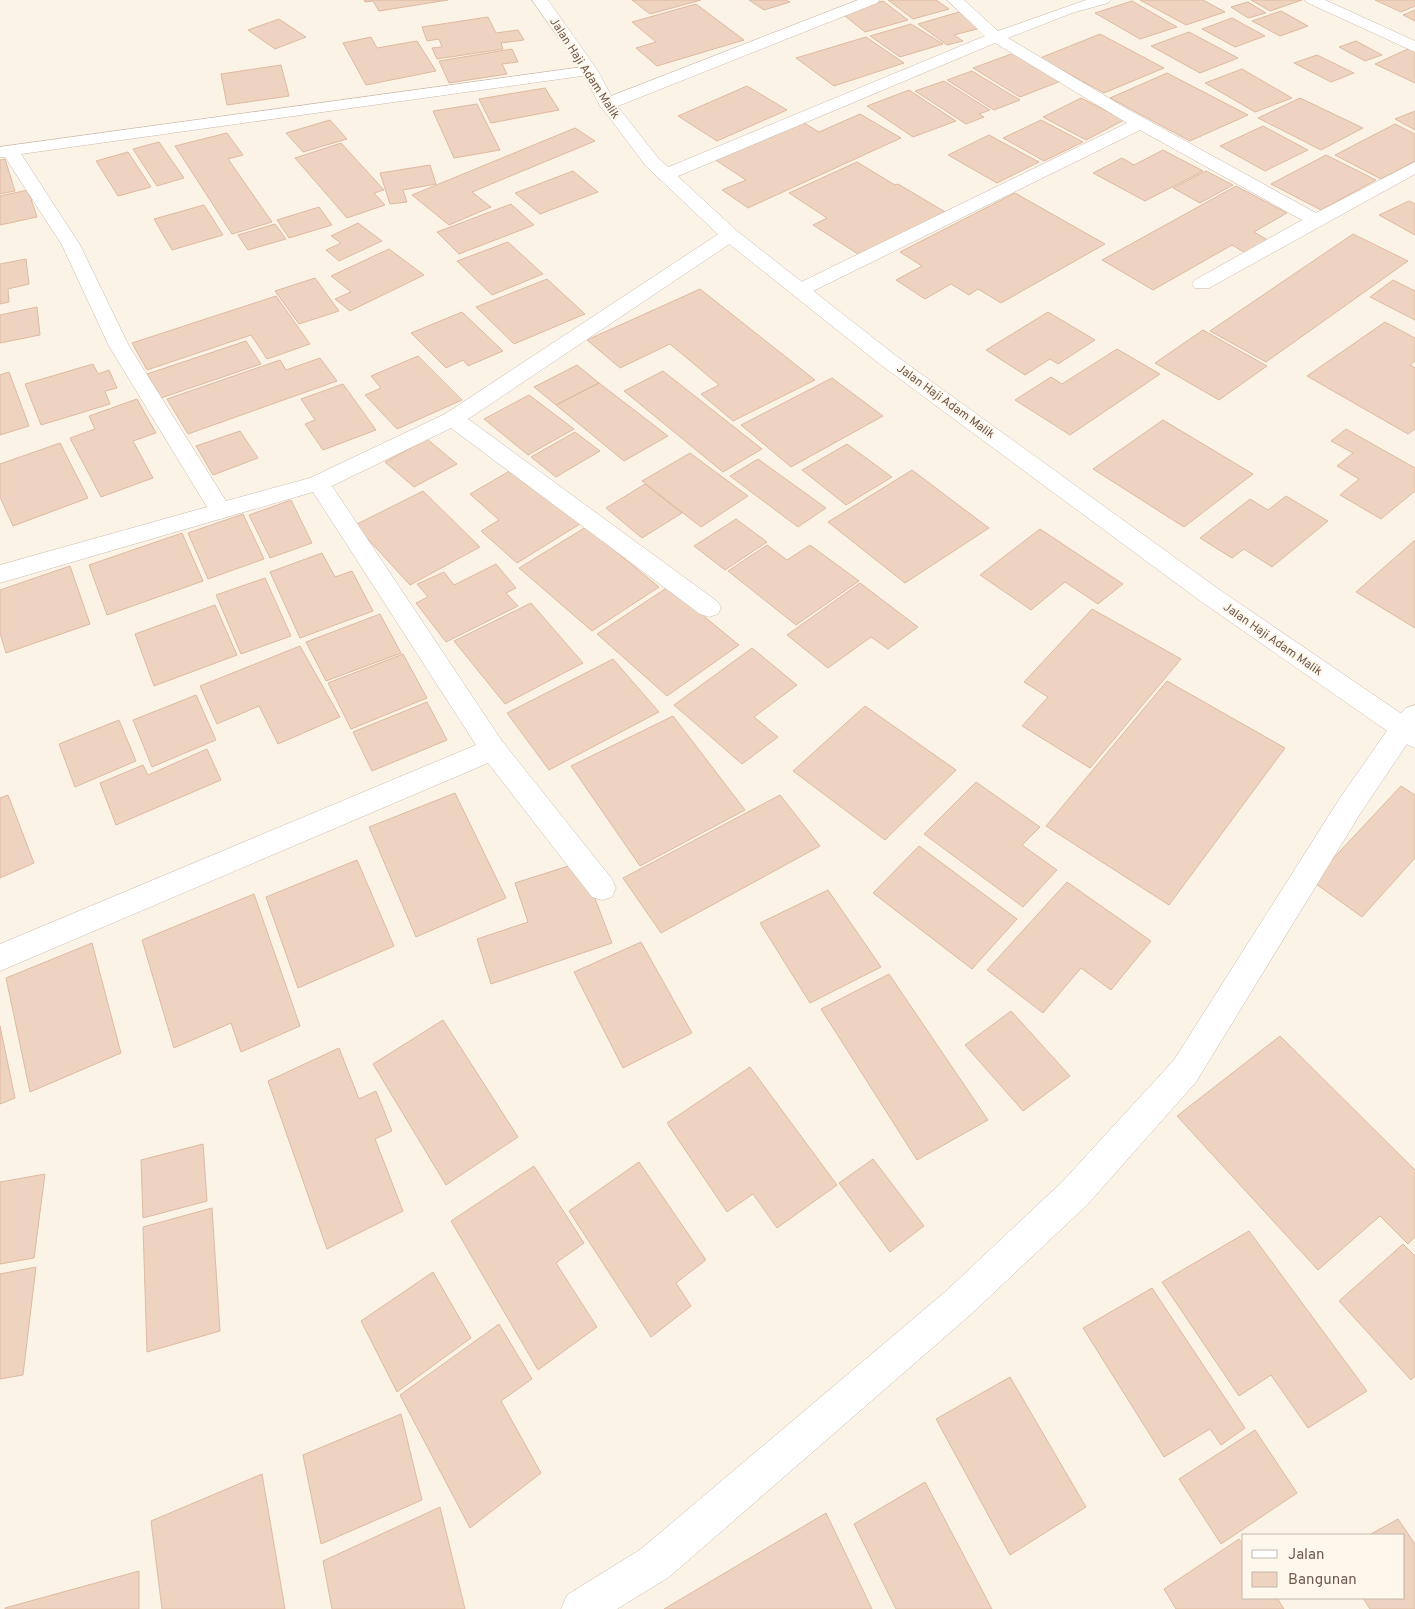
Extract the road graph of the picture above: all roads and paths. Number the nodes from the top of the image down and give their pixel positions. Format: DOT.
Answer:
graph roads {
  1 [pos="540,0"];
  2 [pos="872,0"];
  3 [pos="955,0"];
  4 [pos="1103,0"];
  5 [pos="1313,0"];
  6 [pos="996,37"];
  7 [pos="1415,47"];
  8 [pos="590,71"];
  9 [pos="607,104"];
  10 [pos="1141,123"];
  11 [pos="5,151"];
  12 [pos="1415,167"];
  13 [pos="664,175"];
  14 [pos="1316,220"];
  15 [pos="730,235"];
  16 [pos="1202,284"];
  17 [pos="800,290"];
  18 [pos="453,419"];
  19 [pos="318,483"];
  20 [pos="220,510"];
  21 [pos="0,574"];
  22 [pos="709,608"];
  23 [pos="1411,727"];
  24 [pos="493,749"];
  25 [pos="602,888"];
  26 [pos="0,958"];
  27 [pos="581,1609"];
  1 -- 8 [label="street, Jalan Haji Adam Malik"];
  2 -- 9 [label="street"];
  3 -- 6 [label="street"];
  4 -- 6 [label="street"];
  5 -- 7 [label="street"];
  6 -- 10 [label="street"];
  6 -- 13 [label="street"];
  8 -- 9 [label="street, Jalan Haji Adam Malik"];
  8 -- 11 [label="street"];
  9 -- 13 [label="street, Jalan Haji Adam Malik"];
  10 -- 14 [label="street"];
  10 -- 17 [label="street"];
  11 -- 20 [label="street"];
  12 -- 14 [label="street"];
  13 -- 15 [label="street, Jalan Haji Adam Malik"];
  14 -- 16 [label="street"];
  15 -- 17 [label="street, Jalan Haji Adam Malik"];
  15 -- 18 [label="street"];
  17 -- 23 [label="street, Jalan Haji Adam Malik"];
  18 -- 19 [label="street"];
  18 -- 22 [label="street"];
  19 -- 20 [label="street"];
  19 -- 24 [label="street"];
  20 -- 21 [label="street"];
  23 -- 27 [label="street"];
  24 -- 25 [label="street"];
  24 -- 26 [label="street"];
}
